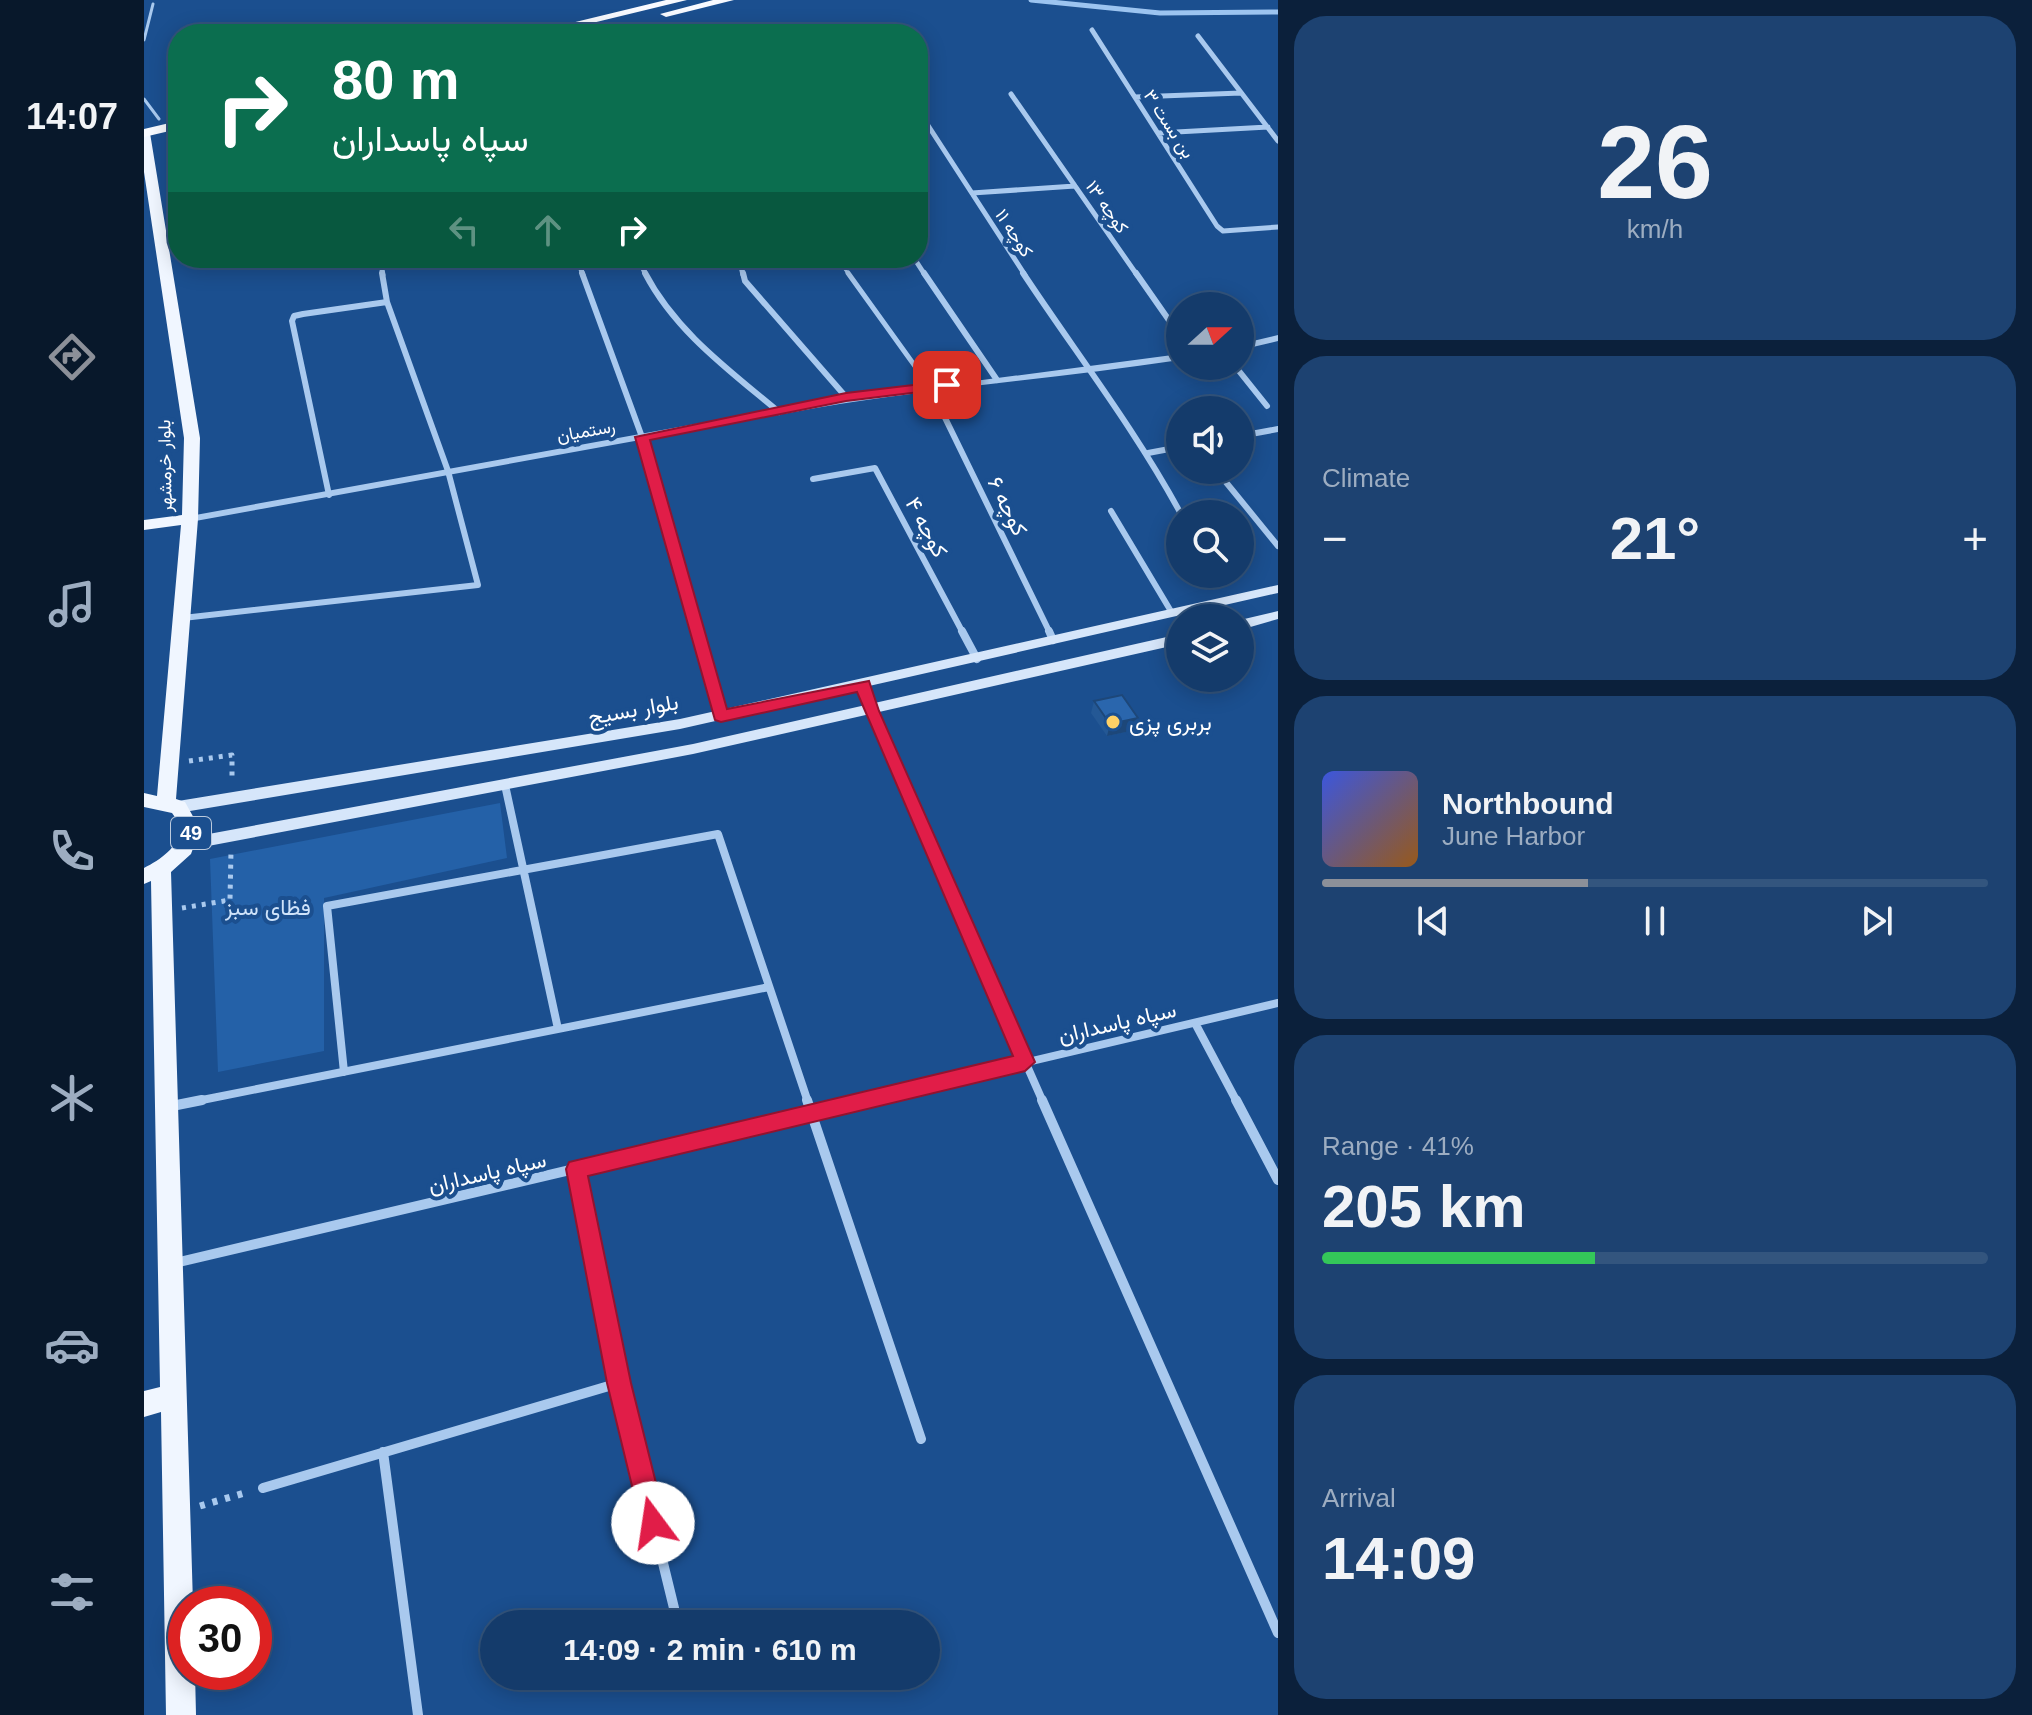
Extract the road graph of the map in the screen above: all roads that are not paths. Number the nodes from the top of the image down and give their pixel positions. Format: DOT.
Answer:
graph roads {
  1 [pos="681,0"];
  2 [pos="728,0"];
  3 [pos="153,4"];
  4 [pos="576,24"];
  5 [pos="623,24"];
  6 [pos="1092,30"];
  7 [pos="1198,36"];
  8 [pos="144,40"];
  9 [pos="1241,93"];
  10 [pos="1011,94"];
  11 [pos="1135,97"];
  12 [pos="144,99"];
  13 [pos="168,117"];
  14 [pos="159,119"];
  15 [pos="144,122"];
  16 [pos="928,125"];
  17 [pos="168,127"];
  18 [pos="1268,127"];
  19 [pos="144,133"];
  20 [pos="1158,133"];
  21 [pos="1278,141"];
  22 [pos="1075,186"];
  23 [pos="972,193"];
  24 [pos="1278,227"];
  25 [pos="382,268"];
  26 [pos="581,268"];
  27 [pos="643,268"];
  28 [pos="742,268"];
  29 [pos="844,268"];
  30 [pos="921,268"];
  31 [pos="387,302"];
  32 [pos="1166,316"];
  33 [pos="1278,338"];
  34 [pos="1254,344"];
  35 [pos="1166,359"];
  36 [pos="1087,371"];
  37 [pos="997,380"];
  38 [pos="1246,380"];
  39 [pos="930,387"];
  40 [pos="846,397"];
  41 [pos="1267,406"];
  42 [pos="779,412"];
  43 [pos="1278,429"];
  44 [pos="1254,433"];
  45 [pos="642,437"];
  46 [pos="1166,450"];
  47 [pos="1148,453"];
  48 [pos="448,471"];
  49 [pos="813,479"];
  50 [pos="1227,484"];
  51 [pos="329,495"];
  52 [pos="1173,500"];
  53 [pos="1111,511"];
  54 [pos="190,519"];
  55 [pos="144,525"];
  56 [pos="1278,546"];
  57 [pos="1278,589"];
  58 [pos="1167,604"];
  59 [pos="1212,604"];
  60 [pos="1166,614"];
  61 [pos="1278,615"];
  62 [pos="182,618"];
  63 [pos="1254,621"];
  64 [pos="1053,640"];
  65 [pos="1166,642"];
  66 [pos="977,659"];
  67 [pos="863,685"];
  68 [pos="870,711"];
  69 [pos="721,716"];
  70 [pos="505,785"];
  71 [pos="144,800"];
  72 [pos="172,804"];
  73 [pos="187,844"];
  74 [pos="523,870"];
  75 [pos="152,872"];
  76 [pos="769,987"];
  77 [pos="1278,1003"];
  78 [pos="1195,1023"];
  79 [pos="558,1029"];
  80 [pos="1025,1062"];
  81 [pos="344,1072"];
  82 [pos="167,1107"];
  83 [pos="811,1112"];
  84 [pos="576,1169"];
  85 [pos="1278,1180"];
  86 [pos="170,1264"];
  87 [pos="619,1383"];
  88 [pos="173,1396"];
  89 [pos="144,1404"];
  90 [pos="921,1439"];
  91 [pos="383,1452"];
  92 [pos="263,1488"];
  93 [pos="674,1608"];
  94 [pos="1278,1633"];
  95 [pos="181,1715"];
  96 [pos="418,1715"];
  1 -- 4 [label="highway"];
  2 -- 5 [label="highway"];
  3 -- 8 [label="lane"];
  6 -- 11 [label="street, بن بست ۳"];
  7 -- 9 [label="street"];
  9 -- 11 [label="street"];
  9 -- 18 [label="street"];
  10 -- 22 [label="street, کوچه ۱۳"];
  11 -- 20 [label="street, بن بست ۳"];
  12 -- 14 [label="lane"];
  13 -- 14 [label="highway"];
  14 -- 15 [label="highway"];
  16 -- 23 [label="street, کوچه ۱۱"];
  17 -- 19 [label="highway"];
  18 -- 20 [label="street"];
  18 -- 21 [label="street"];
  19 -- 54 [label="main road, بلوار خرمشهر"];
  20 -- 24 [label="street, بن بست ۳"];
  22 -- 23 [label="street"];
  22 -- 32 [label="street, کوچه ۱۳"];
  23 -- 36 [label="street, کوچه ۱۱"];
  25 -- 31 [label="street"];
  26 -- 45 [label="street"];
  27 -- 42 [label="street"];
  28 -- 40 [label="street"];
  29 -- 39 [label="lane"];
  30 -- 37 [label="street"];
  31 -- 48 [label="street"];
  31 -- 51 [label="street"];
  33 -- 34 [label="street"];
  35 -- 36 [label="street, رستمیان"];
  36 -- 37 [label="street, رستمیان"];
  36 -- 47 [label="street, کوچه ۱۱"];
  37 -- 39 [label="street, رستمیان"];
  38 -- 41 [label="street"];
  39 -- 40 [label="street, رستمیان"];
  39 -- 64 [label="street, کوچه ۶"];
  40 -- 42 [label="street, رستمیان"];
  42 -- 45 [label="street, رستمیان"];
  43 -- 44 [label="street"];
  45 -- 48 [label="street, رستمیان"];
  45 -- 69 [label="street"];
  46 -- 47 [label="street"];
  47 -- 52 [label="street, کوچه ۱۱"];
  48 -- 51 [label="street, رستمیان"];
  48 -- 62 [label="street"];
  49 -- 66 [label="street, کوچه ۴"];
  50 -- 56 [label="street"];
  51 -- 54 [label="street, رستمیان"];
  53 -- 58 [label="street"];
  54 -- 55 [label="main road"];
  54 -- 62 [label="main road, بلوار خرمشهر"];
  57 -- 59 [label="main road, بلوار بسیج / 49"];
  60 -- 64 [label="main road, بلوار بسیج / 49"];
  61 -- 63 [label="main road"];
  62 -- 72 [label="main road, بلوار خرمشهر"];
  64 -- 66 [label="main road, بلوار بسیج / 49"];
  65 -- 68 [label="main road, 49"];
  66 -- 67 [label="main road, بلوار بسیج / 49"];
  67 -- 68 [label="main road"];
  67 -- 69 [label="main road, بلوار بسیج / 49"];
  68 -- 70 [label="main road, 49"];
  68 -- 80 [label="street"];
  69 -- 72 [label="main road, بلوار بسیج / 49"];
  70 -- 73 [label="main road, 49"];
  70 -- 74 [label="street"];
  71 -- 72 [label="main road, 49"];
  72 -- 73 [label="main road, 49"];
  73 -- 75 [label="main road, 49"];
  74 -- 76 [label="street"];
  74 -- 79 [label="street"];
  74 -- 81 [label="street"];
  75 -- 82 [label="main road"];
  76 -- 79 [label="street"];
  76 -- 83 [label="street"];
  77 -- 78 [label="street, سپاه پاسداران"];
  78 -- 80 [label="street, سپاه پاسداران"];
  78 -- 85 [label="street"];
  79 -- 81 [label="street"];
  80 -- 83 [label="street, سپاه پاسداران"];
  80 -- 94 [label="street"];
  81 -- 82 [label="street"];
  82 -- 86 [label="main road"];
  83 -- 84 [label="street, سپاه پاسداران"];
  83 -- 90 [label="street"];
  84 -- 86 [label="street, سپاه پاسداران"];
  84 -- 87 [label="street"];
  86 -- 88 [label="main road"];
  87 -- 91 [label="street"];
  87 -- 93 [label="street"];
  88 -- 89 [label="main road"];
  88 -- 95 [label="main road"];
  91 -- 92 [label="street"];
  91 -- 96 [label="street"];
}
